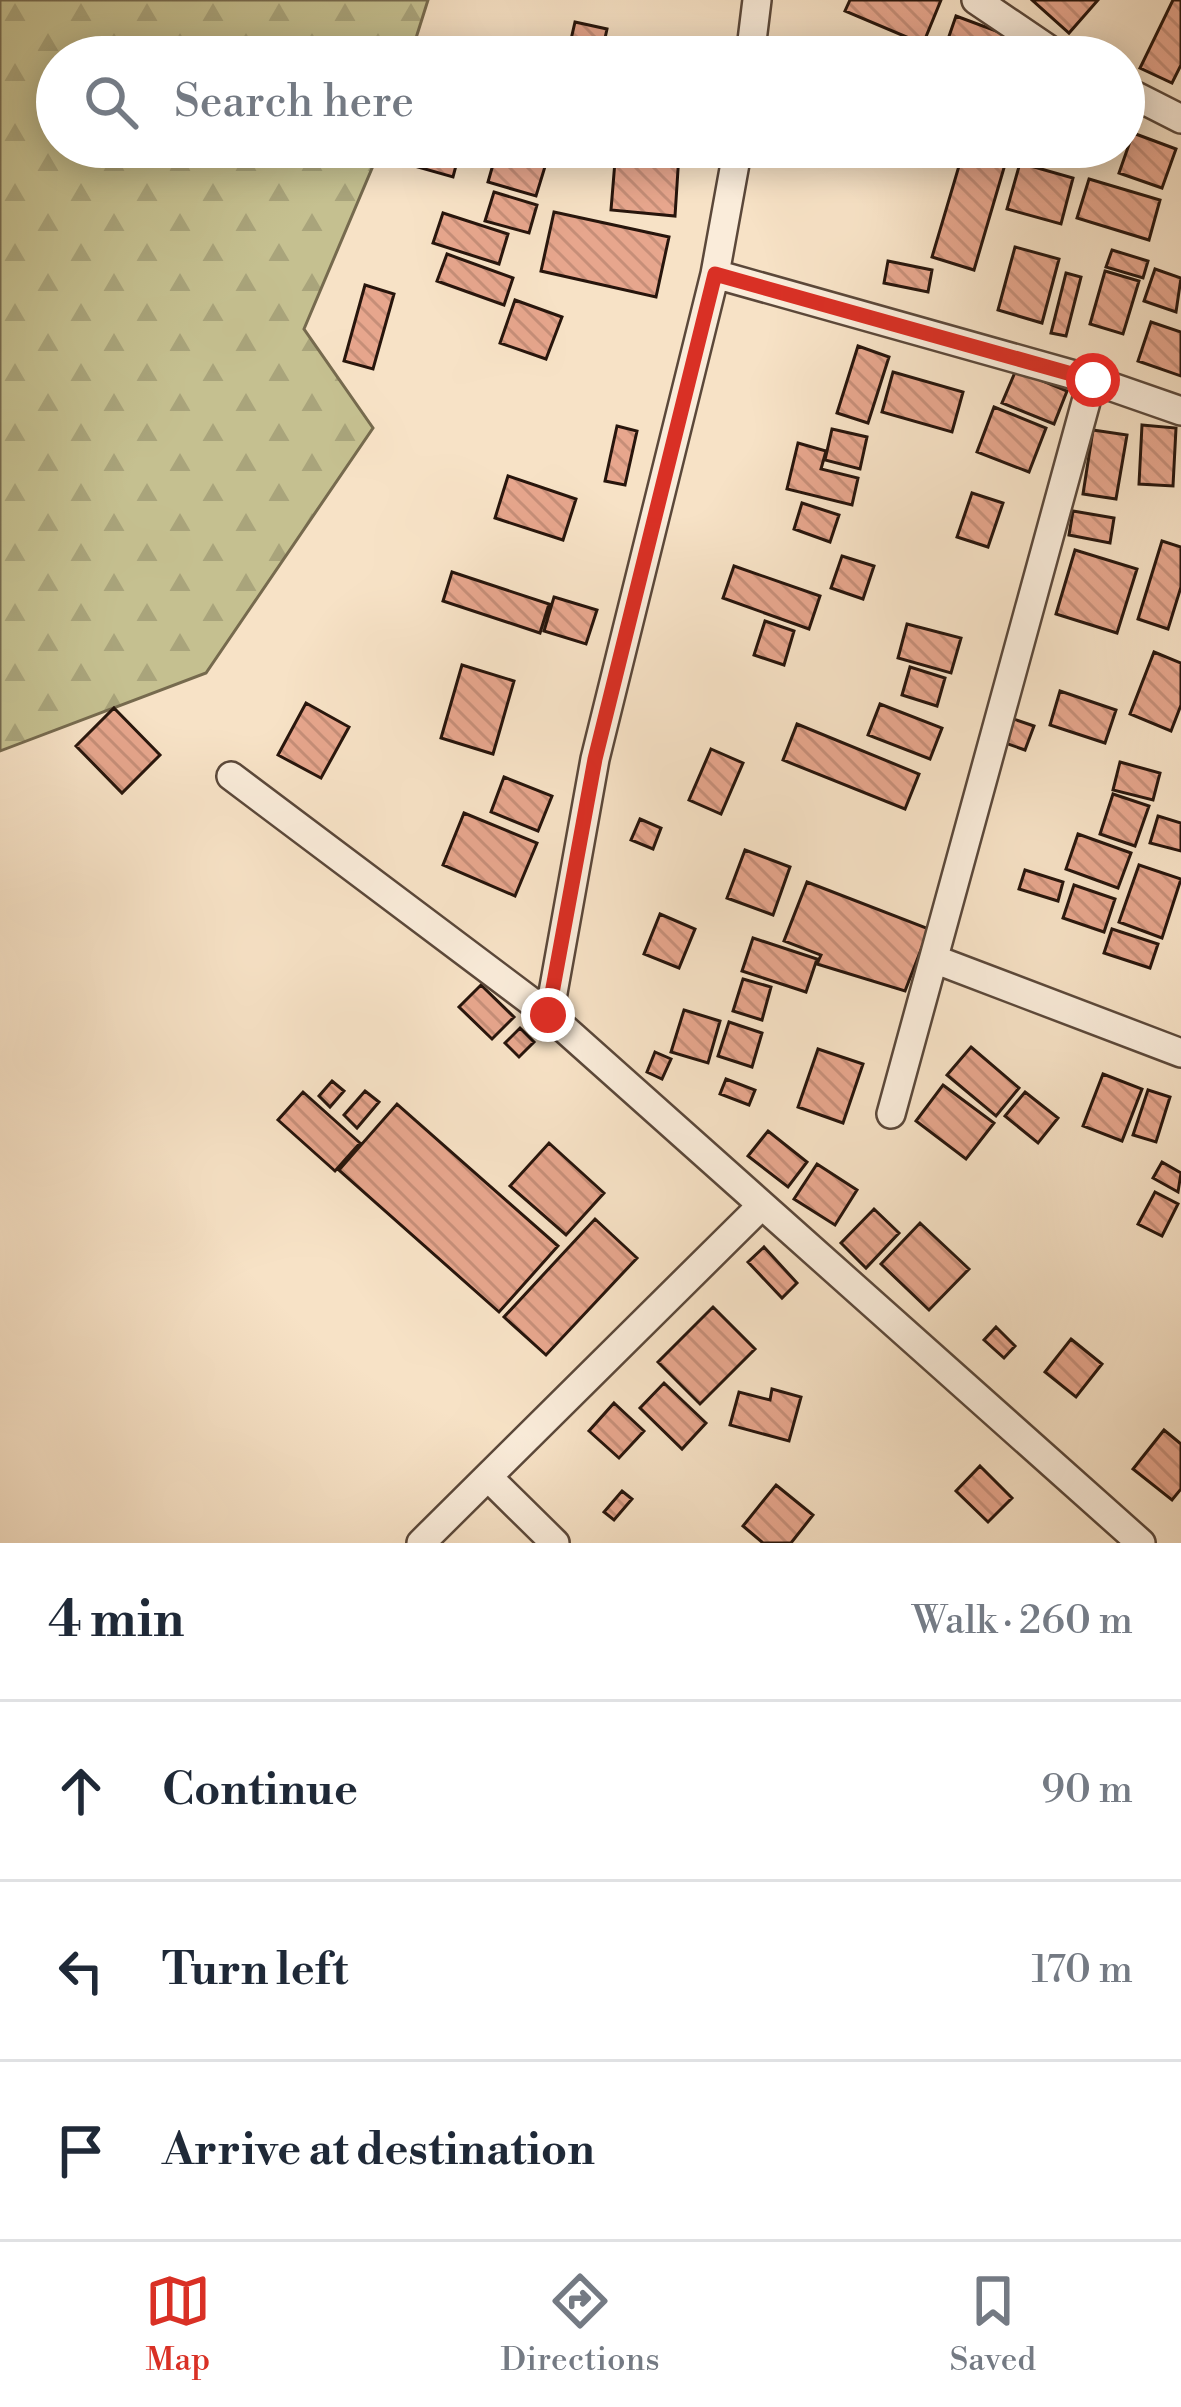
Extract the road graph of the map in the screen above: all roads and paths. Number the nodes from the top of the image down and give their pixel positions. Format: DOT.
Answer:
graph roads {
  1 [pos="757,0"];
  2 [pos="976,0"];
  3 [pos="753,36"];
  4 [pos="1029,36"];
  5 [pos="1145,101"];
  6 [pos="1181,119"];
  7 [pos="734,168"];
  8 [pos="715,274"];
  9 [pos="1093,380"];
  10 [pos="1181,411"];
  11 [pos="231,776"];
  12 [pos="934,959"];
  13 [pos="548,1015"];
  14 [pos="1181,1053"];
  15 [pos="891,1114"];
  16 [pos="762,1204"];
  17 [pos="490,1479"];
  18 [pos="421,1543"];
  19 [pos="555,1543"];
  20 [pos="1141,1543"];
  1 -- 3 [label="street"];
  2 -- 4 [label="street"];
  5 -- 6 [label="street"];
  7 -- 8 [label="street"];
  8 -- 9 [label="street"];
  8 -- 13 [label="street"];
  9 -- 10 [label="street"];
  9 -- 12 [label="street"];
  11 -- 13 [label="street"];
  12 -- 14 [label="street"];
  12 -- 15 [label="street"];
  13 -- 16 [label="street"];
  16 -- 17 [label="street"];
  16 -- 20 [label="street"];
  17 -- 18 [label="street"];
  17 -- 19 [label="street"];
}
